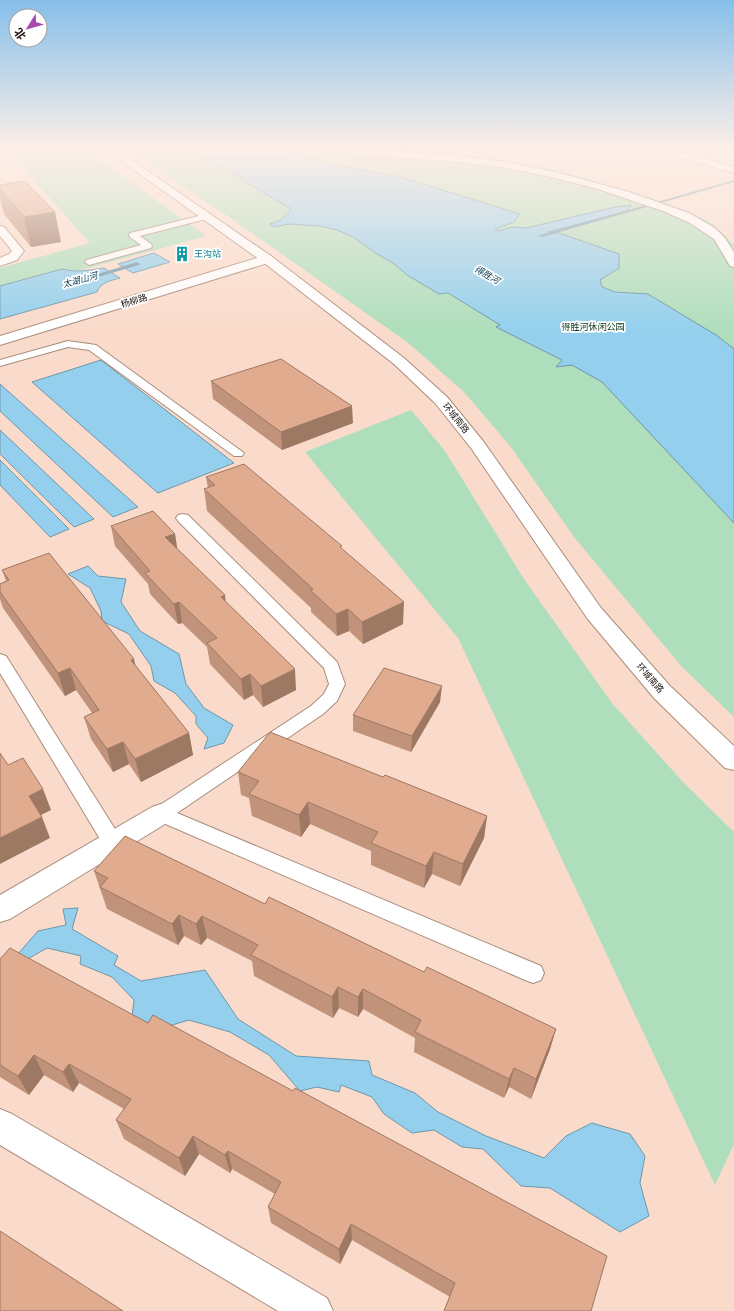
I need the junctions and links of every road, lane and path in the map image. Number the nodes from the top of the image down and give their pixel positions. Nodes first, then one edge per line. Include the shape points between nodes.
1 (196, 208) edge
2 (666, 208) edge
3 (207, 216) junction
4 (0, 229) edge
5 (267, 259) junction
6 (0, 262) edge
7 (89, 262) dead end
8 (734, 263) edge
9 (0, 341) edge
10 (0, 363) edge
11 (238, 453) dead end
12 (183, 518) dead end
13 (0, 660) edge
14 (734, 761) edge
15 (161, 814) junction
16 (113, 843) junction
17 (0, 910) edge
18 (533, 973) dead end
19 (0, 1126) edge
20 (314, 1311) edge

1 - 3 street, 环城南路
2 - 8 street via 707,228 726,247
3 - 5 street, 环城南路
3 - 7 lane via 133,235 148,246
4 - 6 street via 18,251 13,257
5 - 9 street, 杨柳路
5 - 14 street, 环城南路 via 399,361 441,400 478,445 594,613 662,692
10 - 11 lane via 68,344 92,347
12 - 15 lane via 332,666 337,684 331,697 317,710
13 - 16 lane
15 - 16 street
15 - 18 lane
16 - 17 street
19 - 20 street

